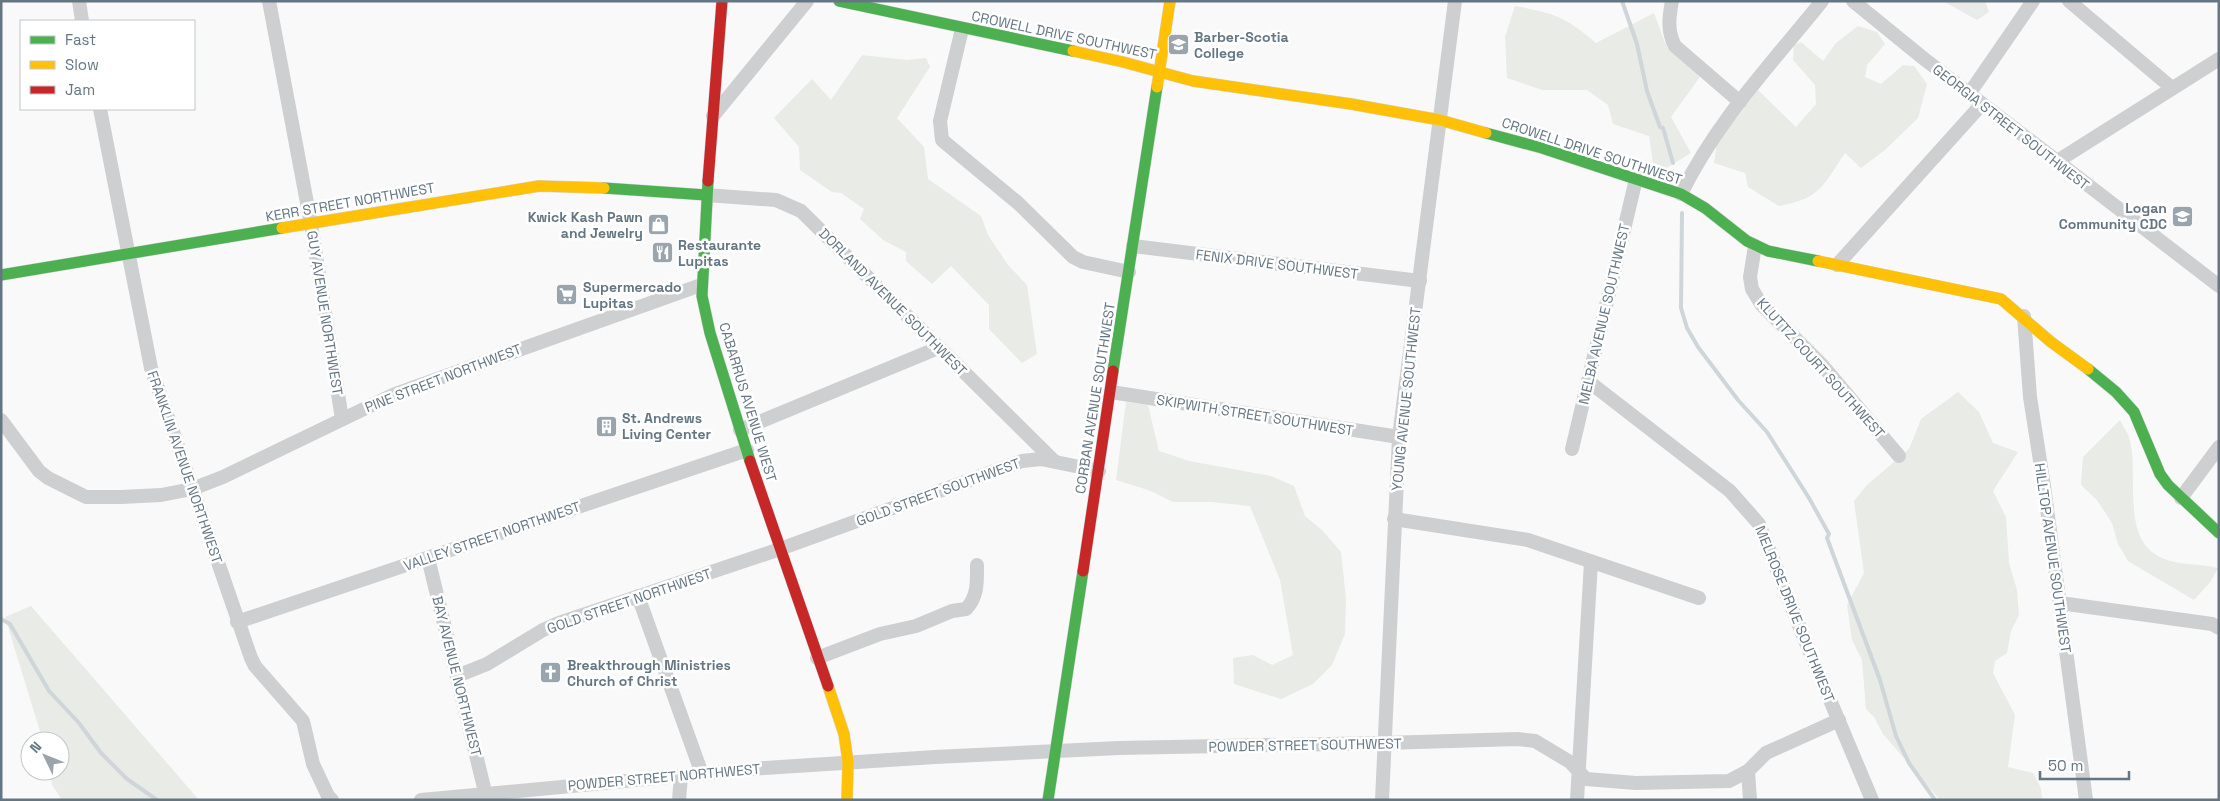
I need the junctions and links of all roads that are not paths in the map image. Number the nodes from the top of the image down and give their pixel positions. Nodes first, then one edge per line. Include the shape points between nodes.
1 (78, 1) edge
2 (269, 1) edge
3 (722, 1) edge
4 (807, 1) edge
5 (839, 1) edge
6 (1170, 1) edge
7 (1455, 1) edge
8 (1672, 1) edge
9 (1822, 1) edge
10 (1853, 1) edge
11 (2033, 1) edge
12 (2069, 1) edge
13 (82, 20) edge
14 (962, 29) junction
15 (2219, 59) edge
16 (1160, 71) junction
17 (2172, 88) junction
18 (1969, 94) junction
19 (1740, 102) junction
20 (1982, 104) junction
21 (100, 110) edge
22 (713, 116) junction
23 (1440, 120) junction
24 (2056, 162) junction
25 (1636, 179) junction
26 (1681, 194) junction
27 (706, 195) junction
28 (311, 224) junction
29 (1133, 246) junction
30 (1755, 246) junction
31 (129, 255) junction
32 (1837, 265) junction
33 (1129, 272) junction
34 (1, 275) edge
35 (1420, 281) junction
36 (701, 285) junction
37 (2219, 286) edge
38 (2024, 316) junction
39 (938, 348) junction
40 (1588, 381) junction
41 (1111, 392) junction
42 (342, 419) junction
43 (2, 423) edge
44 (740, 430) junction
45 (1399, 438) junction
46 (2219, 447) edge
47 (1572, 449) dead end
48 (747, 450) junction
49 (1899, 456) dead end
50 (1054, 461) junction
51 (1099, 471) junction
52 (192, 489) junction
53 (2181, 498) junction
54 (1394, 519) junction
55 (2219, 533) edge
56 (780, 549) junction
57 (428, 558) junction
58 (1591, 562) junction
59 (977, 565) dead end
60 (638, 596) junction
61 (1699, 598) dead end
62 (2060, 603) junction
63 (237, 622) junction
64 (2219, 628) edge
65 (817, 658) junction
66 (457, 676) junction
67 (1839, 720) junction
68 (1384, 744) junction
69 (1056, 750) junction
70 (848, 762) junction
71 (1578, 771) junction
72 (1748, 771) junction
73 (702, 774) junction
74 (681, 776) junction
75 (486, 797) edge
76 (332, 800) edge
77 (421, 800) edge
78 (679, 800) edge
79 (847, 800) edge
80 (1048, 800) edge
81 (1382, 800) edge
82 (1577, 800) edge
83 (1750, 800) edge
84 (1872, 800) edge
85 (2086, 800) edge

1 - 13 street
2 - 28 street, GUY AVENUE NORTHWEST
3 - 22 street, CABARRUS AVENUE WEST
4 - 22 street
5 - 14 street, CROWELL DRIVE SOUTHWEST
6 - 16 street, CORBAN AVENUE SOUTHWEST
7 - 23 street, YOUNG AVENUE SOUTHWEST
8 - 19 street via 1669,24 1675,46
9 - 19 street
10 - 18 street, GEORGIA STREET SOUTHWEST
11 - 18 street
12 - 17 street
14 - 16 street, CROWELL DRIVE SOUTHWEST
14 - 33 street via 941,112 942,140 1018,203 1073,257
15 - 17 street
16 - 23 street, CROWELL DRIVE SOUTHWEST via 1193,81
16 - 29 street, CORBAN AVENUE SOUTHWEST
17 - 24 street
18 - 20 street, GEORGIA STREET SOUTHWEST
19 - 26 street via 1702,154
20 - 24 street, GEORGIA STREET SOUTHWEST
20 - 32 street
21 - 31 street, FRANKLIN AVENUE NORTHWEST
22 - 27 street, CABARRUS AVENUE WEST
23 - 25 street, CROWELL DRIVE SOUTHWEST via 1542,148
23 - 35 street, YOUNG AVENUE SOUTHWEST
24 - 37 street, GEORGIA STREET SOUTHWEST
25 - 26 street, CROWELL DRIVE SOUTHWEST
25 - 40 street, MELBA AVENUE SOUTHWEST
26 - 30 street, CROWELL DRIVE SOUTHWEST
27 - 28 street, KERR STREET NORTHWEST via 539,186
27 - 36 street, CABARRUS AVENUE WEST
27 - 39 street, DORLAND AVENUE SOUTHWEST via 761,198 785,203 807,216
28 - 31 street, KERR STREET NORTHWEST
28 - 42 street, GUY AVENUE NORTHWEST
29 - 33 street, CORBAN AVENUE SOUTHWEST
29 - 35 street, FENIX DRIVE SOUTHWEST
30 - 32 street, CROWELL DRIVE SOUTHWEST
30 - 49 street, KLUTTZ COURT SOUTHWEST via 1750,277 1752,289 1761,304 1823,366
31 - 34 street, KERR STREET NORTHWEST
31 - 52 street, FRANKLIN AVENUE NORTHWEST via 151,368
32 - 38 street, CROWELL DRIVE SOUTHWEST via 2001,299
33 - 41 street, CORBAN AVENUE SOUTHWEST
35 - 45 street, YOUNG AVENUE SOUTHWEST
36 - 42 street, PINE STREET NORTHWEST via 395,394
36 - 44 street, CABARRUS AVENUE WEST via 710,333
38 - 53 street, CROWELL DRIVE SOUTHWEST via 2049,341 2128,403 2160,474
38 - 62 street, HILLTOP AVENUE SOUTHWEST via 2030,396
39 - 44 street
39 - 50 street, DORLAND AVENUE SOUTHWEST
40 - 47 street, MELBA AVENUE SOUTHWEST
40 - 67 street, MELROSE DRIVE SOUTHWEST via 1730,491 1753,516 1765,537
41 - 45 street, SKIPWITH STREET SOUTHWEST
41 - 51 street, CORBAN AVENUE SOUTHWEST
42 - 52 street, PINE STREET NORTHWEST
43 - 52 street, PINE STREET NORTHWEST via 39,471 86,497 122,498
44 - 48 street, CABARRUS AVENUE WEST
45 - 54 street, YOUNG AVENUE SOUTHWEST
46 - 53 street
48 - 56 street, CABARRUS AVENUE WEST
48 - 57 street, VALLEY STREET NORTHWEST
50 - 51 street, GOLD STREET SOUTHWEST
50 - 56 street, GOLD STREET SOUTHWEST via 1022,462
51 - 69 street, CORBAN AVENUE SOUTHWEST
52 - 63 street, FRANKLIN AVENUE NORTHWEST
53 - 55 street, CROWELL DRIVE SOUTHWEST
54 - 58 street via 1506,535
54 - 68 street, YOUNG AVENUE SOUTHWEST
56 - 60 street, GOLD STREET NORTHWEST
56 - 65 street, CABARRUS AVENUE WEST
57 - 63 street, VALLEY STREET NORTHWEST
57 - 66 street, BAY AVENUE NORTHWEST
58 - 61 street
58 - 71 street
59 - 65 street via 973,602 966,609 880,634
60 - 66 street, GOLD STREET NORTHWEST via 551,626 488,664
60 - 73 street
62 - 64 street via 2212,624
62 - 85 street, HILLTOP AVENUE SOUTHWEST
63 - 76 street, FRANKLIN AVENUE NORTHWEST via 255,666 303,721 313,764
65 - 70 street, CABARRUS AVENUE WEST via 844,734
66 - 75 street, BAY AVENUE NORTHWEST
67 - 72 street via 1766,753
67 - 84 street, MELROSE DRIVE SOUTHWEST
68 - 69 street, POWDER STREET SOUTHWEST
68 - 71 street, POWDER STREET SOUTHWEST via 1535,741 1570,762
68 - 81 street, YOUNG AVENUE SOUTHWEST
69 - 70 street, POWDER STREET SOUTHWEST
69 - 80 street, CORBAN AVENUE SOUTHWEST
70 - 73 street, POWDER STREET NORTHWEST
70 - 79 street, CABARRUS AVENUE WEST
71 - 72 street, POWDER STREET SOUTHWEST via 1586,779 1636,783 1729,781
71 - 82 street
72 - 83 street
73 - 74 street, POWDER STREET NORTHWEST
74 - 75 street, POWDER STREET NORTHWEST
74 - 78 street
75 - 77 street, POWDER STREET NORTHWEST

